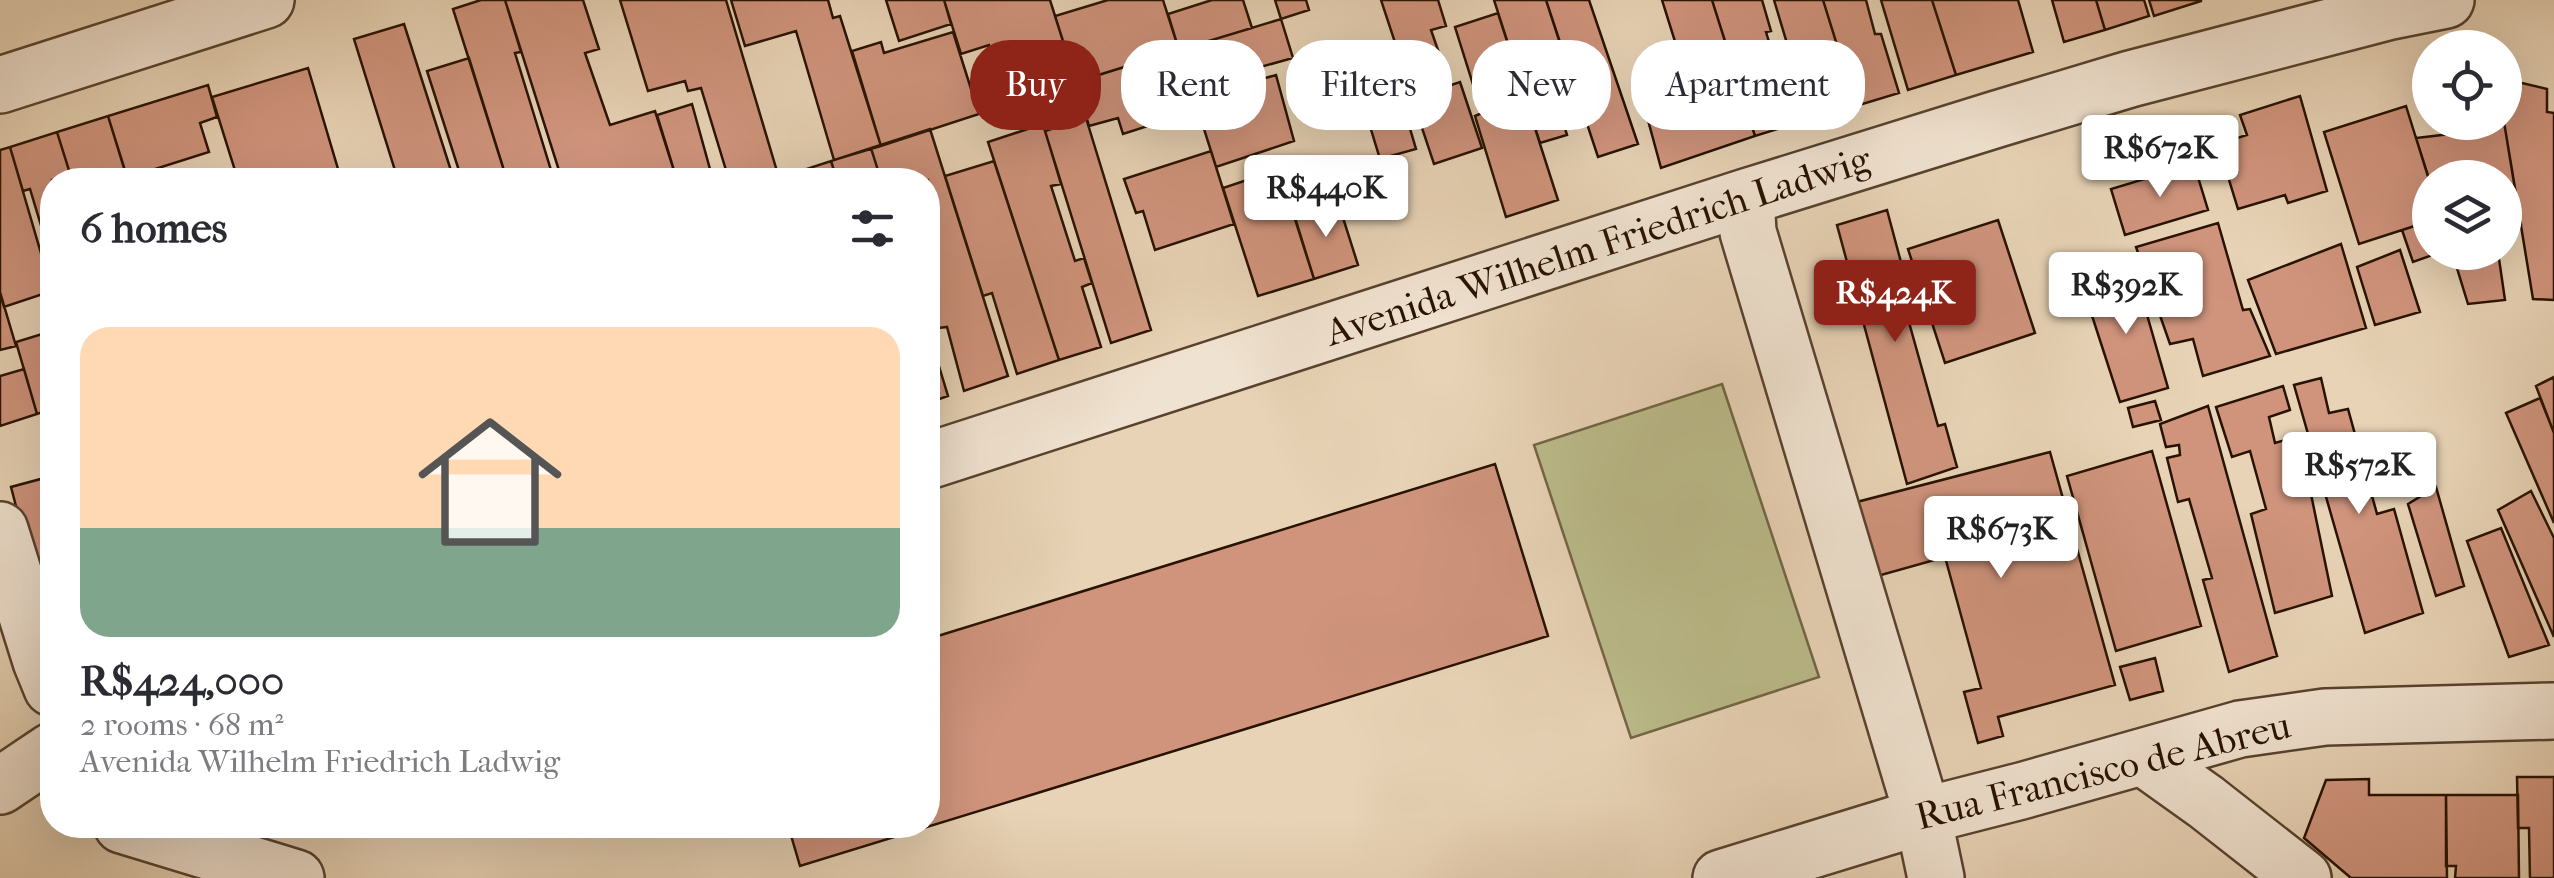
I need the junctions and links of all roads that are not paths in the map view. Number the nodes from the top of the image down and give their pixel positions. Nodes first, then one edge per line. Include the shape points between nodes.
1 (266, 0) edge
2 (2446, 0) edge
3 (2390, 5) edge
4 (0, 85) edge
5 (1746, 197) junction
6 (940, 457) edge
7 (0, 530) edge
8 (40, 657) edge
9 (2554, 710) edge
10 (2143, 757) junction
11 (40, 759) edge
12 (0, 787) edge
13 (40, 800) edge
14 (1923, 816) junction
15 (165, 838) edge
16 (296, 878) edge
17 (1720, 878) edge
18 (1936, 878) edge
19 (2304, 878) edge

1 - 4 street
2 - 3 street, Avenida Wilhelm Friedrich Ladwig
3 - 5 street, Avenida Wilhelm Friedrich Ladwig
5 - 6 street, Avenida Wilhelm Friedrich Ladwig
5 - 14 street via 1748,232
7 - 8 street
9 - 10 street, Rua Francisco de Abreu via 2325,717 2240,729
10 - 14 street, Rua Francisco de Abreu
10 - 19 street
11 - 12 street
12 - 13 street
14 - 17 street, Rua Francisco de Abreu
14 - 18 street
15 - 16 street

